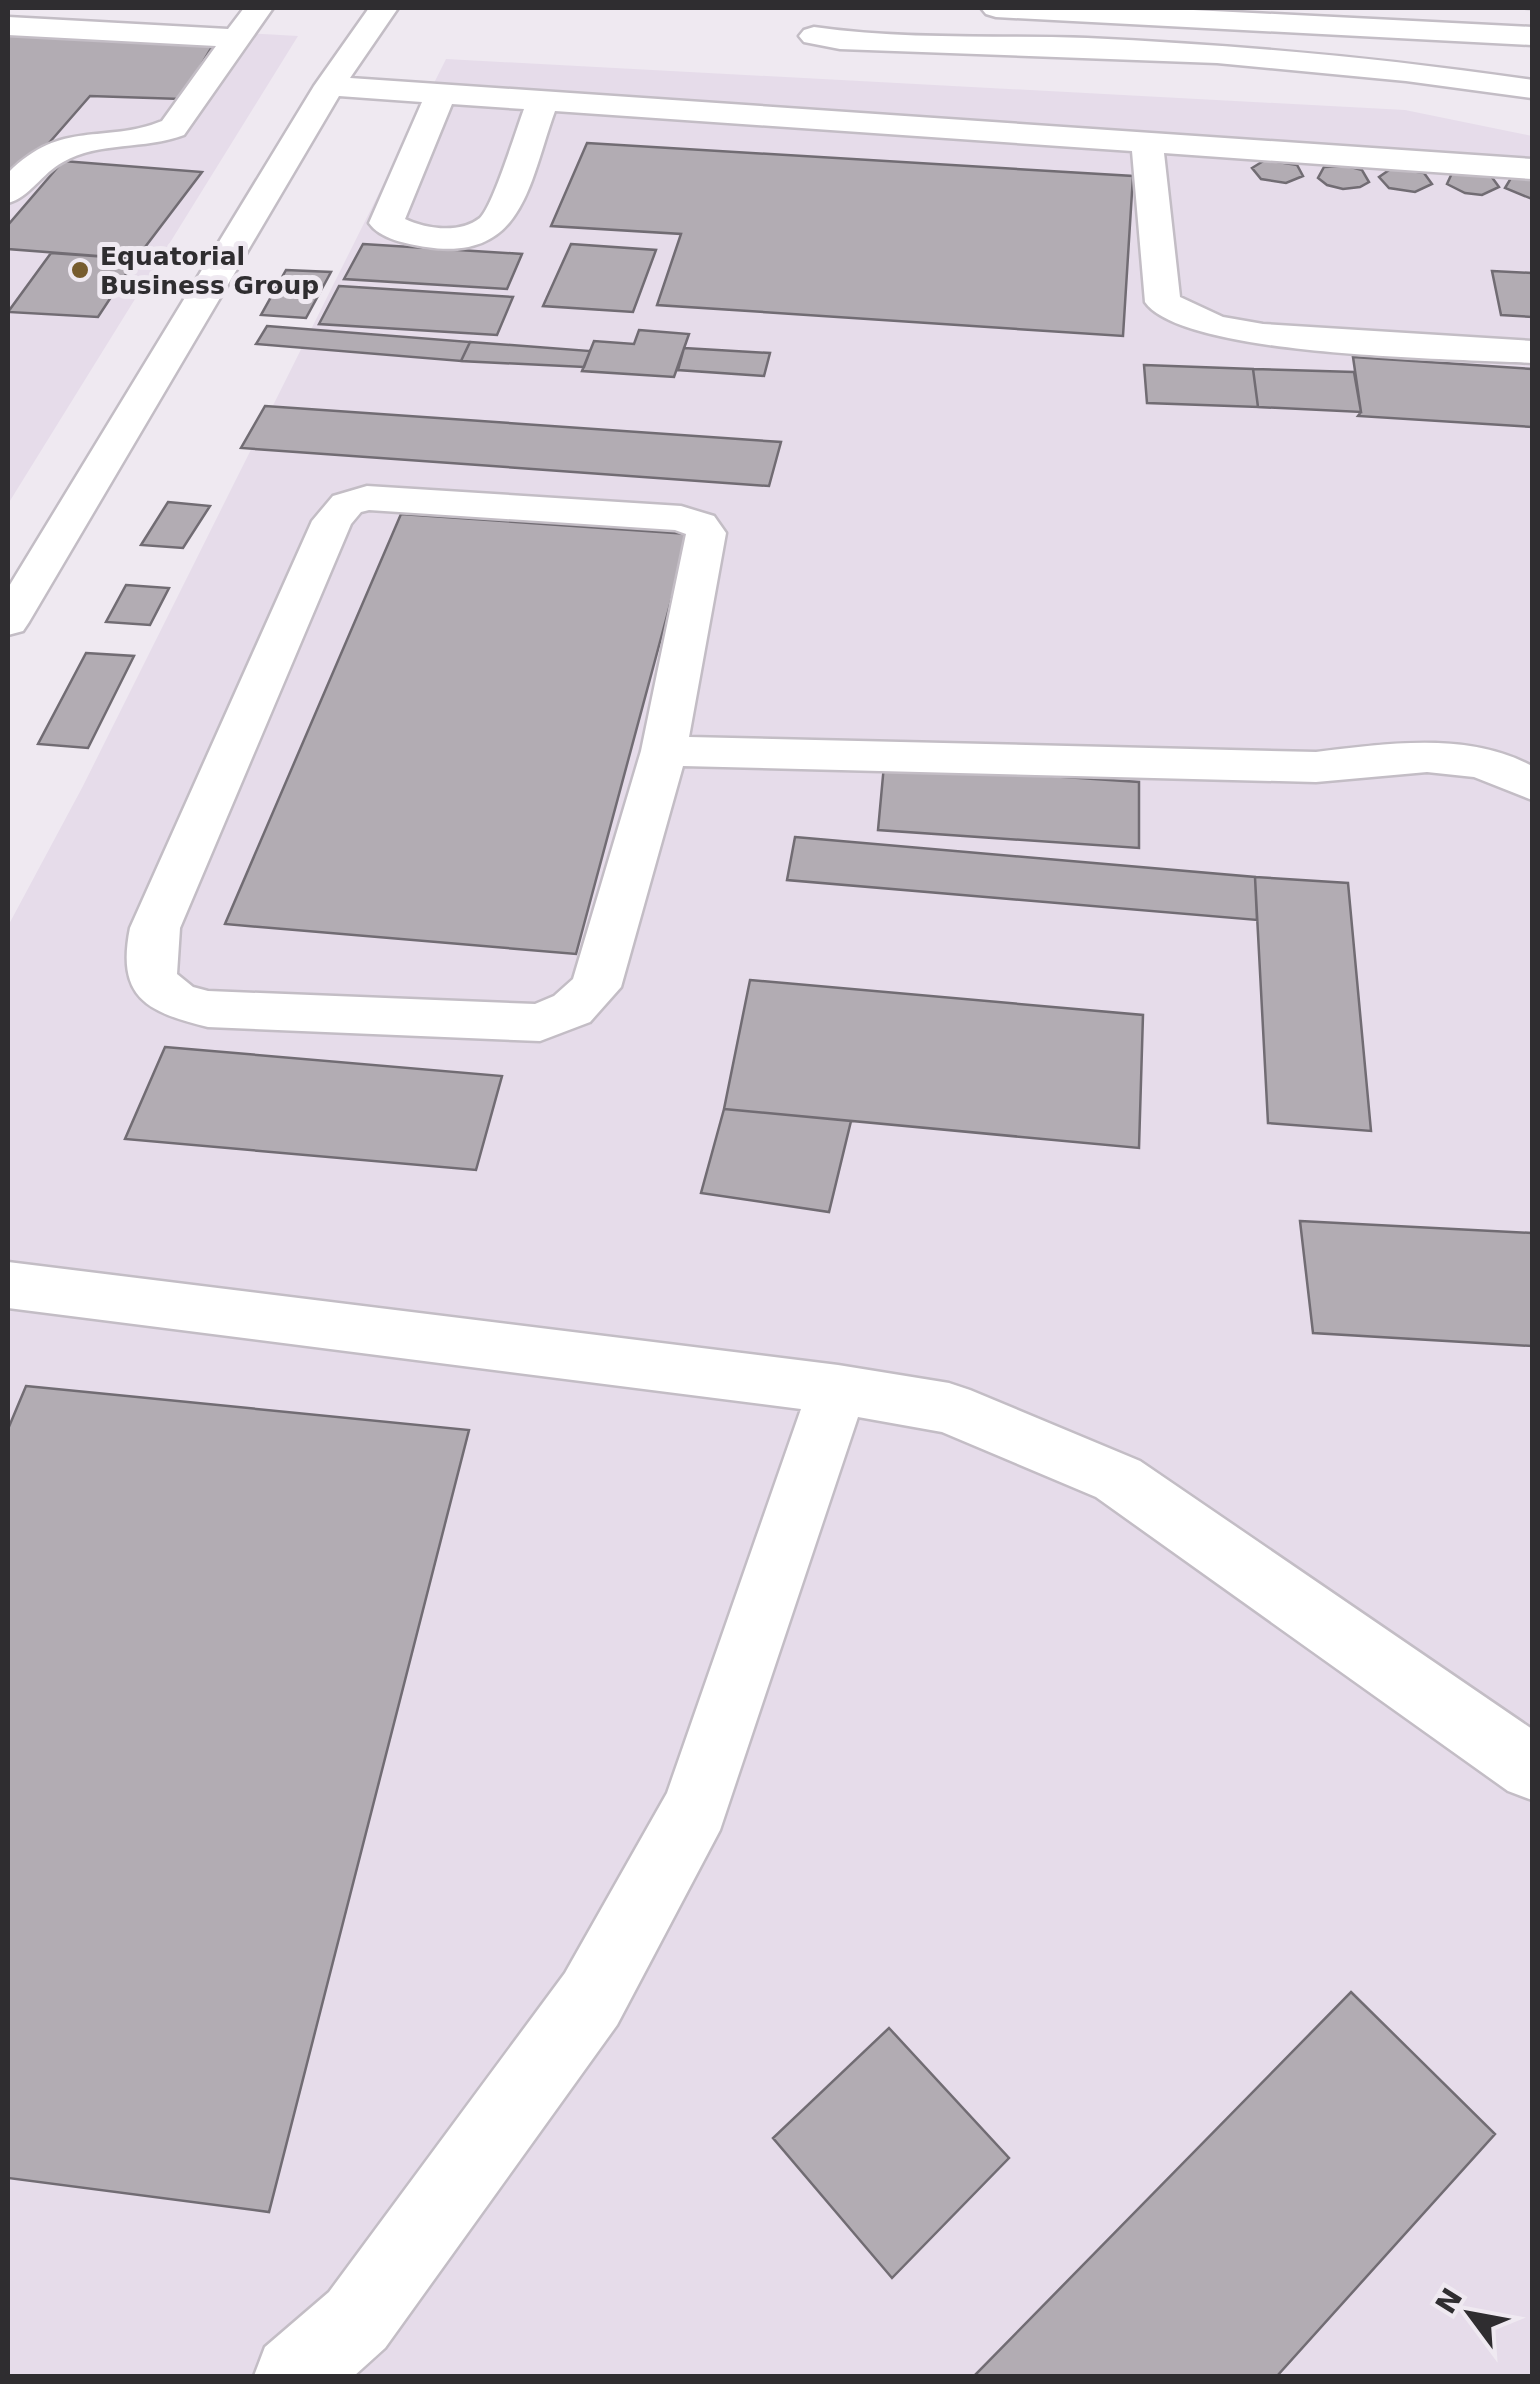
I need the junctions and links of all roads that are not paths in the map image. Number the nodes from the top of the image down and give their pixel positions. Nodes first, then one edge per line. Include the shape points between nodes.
1 (258, 8) edge
2 (382, 8) edge
3 (996, 8) edge
4 (25, 20) edge
5 (815, 22) edge
6 (1532, 36) edge
7 (236, 38) junction
8 (329, 86) junction
9 (1532, 89) edge
10 (441, 94) junction
11 (543, 101) junction
12 (784, 117) junction
13 (1147, 142) junction
14 (1532, 170) edge
15 (8, 194) edge
16 (1532, 352) edge
17 (8, 622) edge
18 (664, 751) junction
19 (1532, 785) edge
20 (8, 1285) edge
21 (838, 1389) junction
22 (1532, 1768) edge
23 (294, 2376) edge

1 - 7 street
2 - 8 street
3 - 6 street
4 - 7 street
5 - 9 street via 868,42 1326,62
5 - 12 street
7 - 15 street via 173,128 62,146
8 - 10 street
8 - 17 street
10 - 11 street
10 - 11 street via 386,222 402,232 476,236 490,229
11 - 12 street
12 - 13 street
13 - 14 street
13 - 16 street via 1163,302 1186,317 1286,337
18 - 18 street via 596,987 572,1009 540,1023 208,1009 174,1002 156,986 147,963 155,928 332,521 348,504 402,498 681,518 700,525 706,533
18 - 19 street via 1316,767 1420,756 1469,760
20 - 21 street
21 - 22 street via 949,1408 1118,1479
21 - 23 street via 696,1807 591,1998 357,2320

